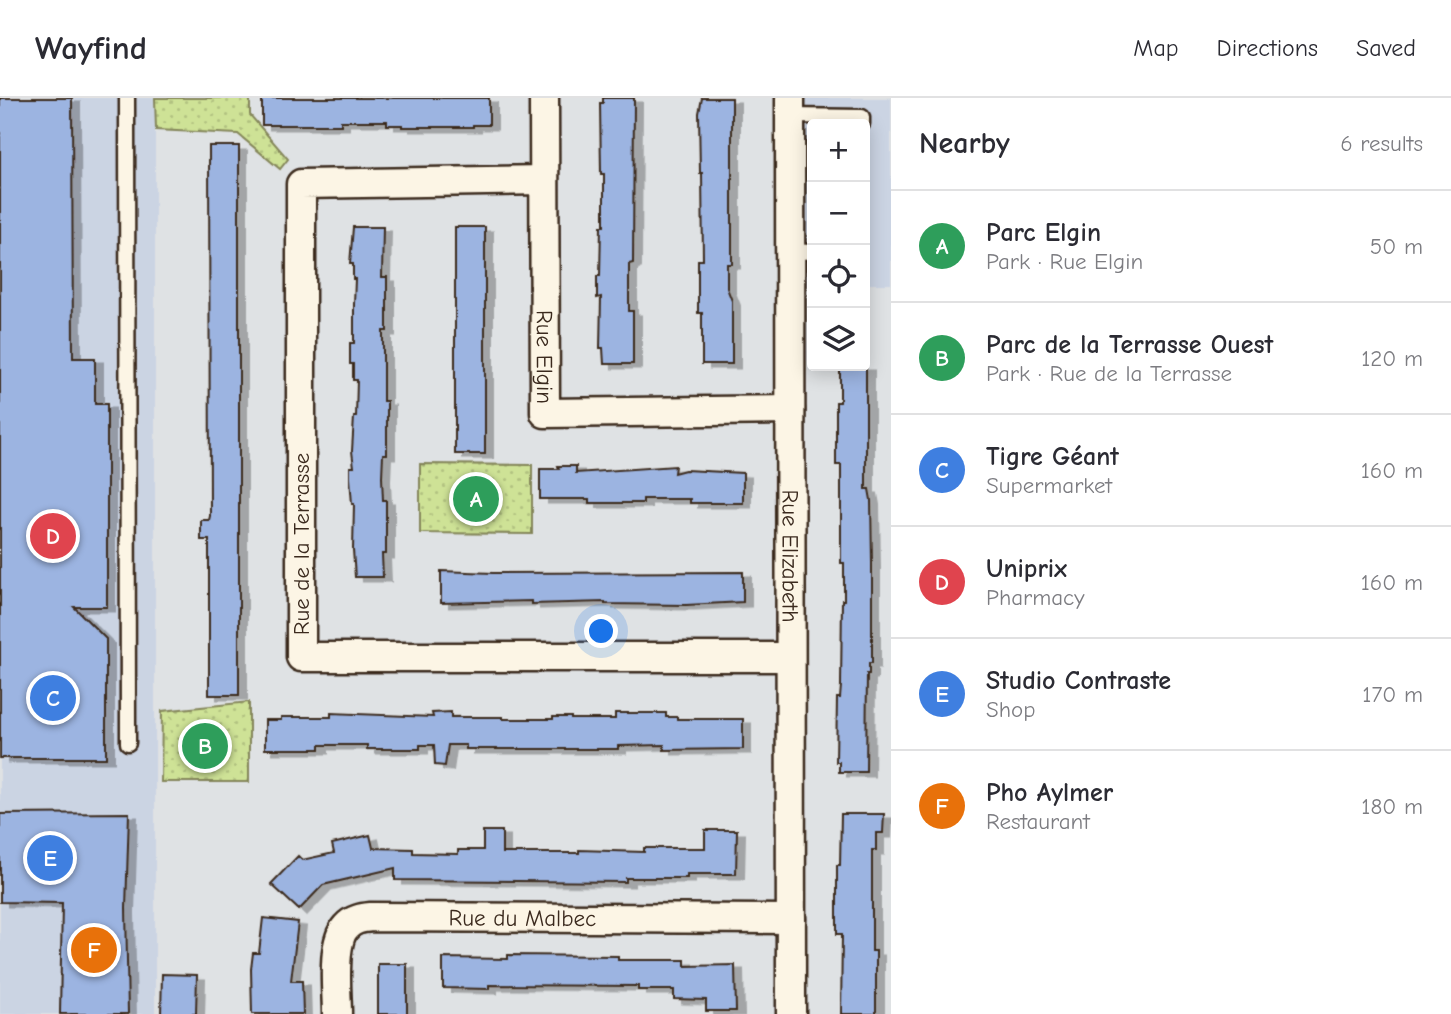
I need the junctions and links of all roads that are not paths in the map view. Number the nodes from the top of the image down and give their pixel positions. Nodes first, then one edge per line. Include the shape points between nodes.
1 (127, 98) edge
2 (544, 98) edge
3 (790, 107) edge
4 (862, 119) edge
5 (543, 180) junction
6 (801, 251) edge
7 (790, 410) junction
8 (790, 657) junction
9 (128, 743) dead end
10 (791, 919) junction
11 (337, 1014) edge
12 (791, 1014) edge

1 - 9 lane
2 - 5 street, Rue Elgin
3 - 4 lane
3 - 6 street, Rue Elizabeth
5 - 7 street, Rue Elgin via 545,413
5 - 8 street, Rue de la Terrasse via 301,184 301,657
6 - 7 street, Rue Elizabeth
7 - 8 street, Rue Elizabeth
8 - 10 street, Rue Elizabeth
10 - 11 street, Rue du Malbec via 357,919 347,925 337,950
10 - 12 street, Rue Elizabeth

